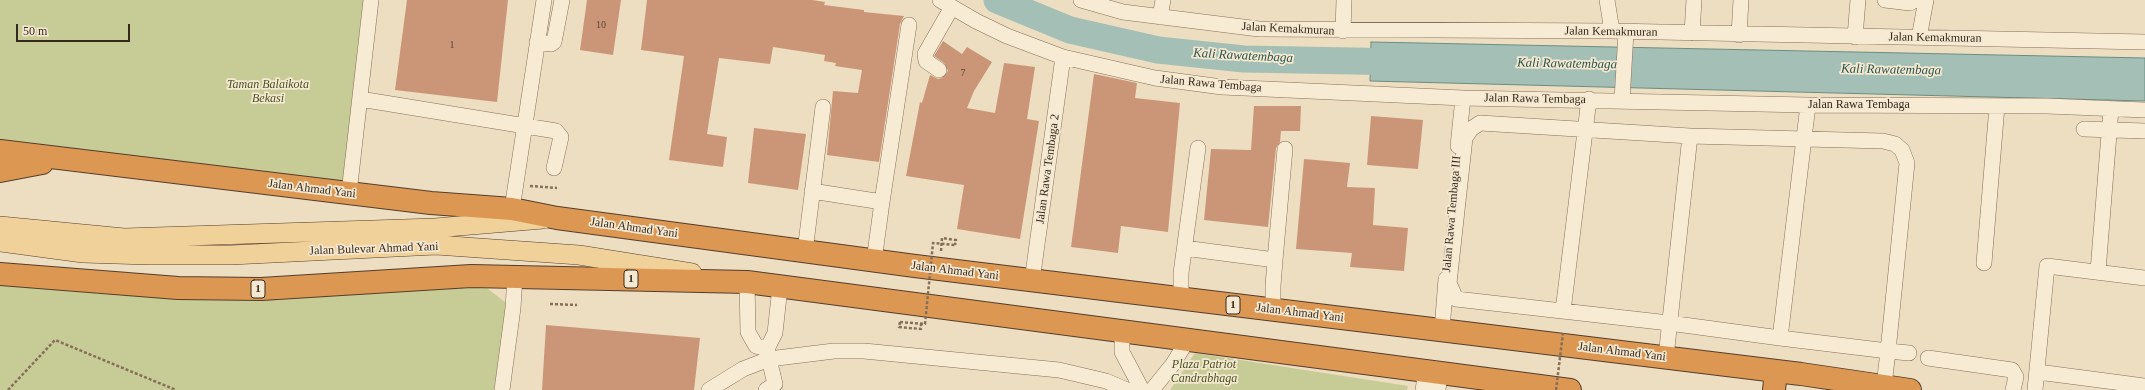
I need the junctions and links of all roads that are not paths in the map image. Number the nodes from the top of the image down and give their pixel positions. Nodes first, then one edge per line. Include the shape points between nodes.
1 (371, 0) edge
2 (544, 0) edge
3 (562, 0) edge
4 (1081, 0) edge
5 (1163, 0) edge
6 (1344, 0) edge
7 (1607, 0) edge
8 (1694, 0) edge
9 (1741, 0) edge
10 (1858, 0) edge
11 (1885, 0) edge
12 (1915, 0) edge
13 (1926, 0) edge
14 (946, 4) edge
15 (1124, 6) edge
16 (1160, 17) junction
17 (908, 25) dead end
18 (1343, 31) junction
19 (1692, 33) junction
20 (1621, 34) junction
21 (1739, 35) junction
22 (1855, 37) junction
23 (1919, 38) junction
24 (537, 42) junction
25 (2145, 42) edge
26 (1063, 58) junction
27 (939, 70) dead end
28 (1623, 95) junction
29 (1463, 98) junction
30 (360, 99) junction
31 (1589, 99) junction
32 (1808, 105) junction
33 (824, 106) dead end
34 (1997, 106) junction
35 (2111, 109) junction
36 (2145, 110) edge
37 (525, 126) junction
38 (1585, 129) junction
39 (2084, 129) dead end
40 (2109, 129) junction
41 (2145, 131) edge
42 (1690, 136) junction
43 (1804, 140) junction
44 (1198, 148) dead end
45 (1285, 149) dead end
46 (6, 154) edge
47 (65, 159) junction
48 (554, 168) dead end
49 (0, 171) edge
50 (812, 190) junction
51 (349, 193) junction
52 (882, 202) junction
53 (512, 209) junction
54 (557, 218) junction
55 (0, 226) edge
56 (436, 237) junction
57 (0, 242) edge
58 (1184, 248) junction
59 (805, 251) junction
60 (1275, 260) junction
61 (874, 261) junction
62 (1984, 263) dead end
63 (2098, 271) junction
64 (0, 274) edge
65 (515, 276) junction
66 (2145, 278) edge
67 (1032, 281) junction
68 (747, 282) junction
69 (780, 287) junction
70 (1181, 298) junction
71 (1273, 310) junction
72 (1563, 311) junction
73 (1669, 323) junction
74 (1122, 330) junction
75 (1442, 330) junction
76 (1780, 338) junction
77 (1188, 339) junction
78 (1888, 351) junction
79 (1909, 352) dead end
80 (768, 354) junction
81 (1666, 357) junction
82 (1928, 358) dead end
83 (2038, 372) junction
84 (1775, 380) edge
85 (1432, 381) edge
86 (1801, 382) edge
87 (2144, 385) edge
88 (1884, 386) junction
89 (1535, 388) edge
90 (502, 390) edge
91 (709, 390) edge
92 (766, 390) edge
93 (1127, 390) edge
94 (1142, 390) edge
95 (1152, 390) edge
96 (1570, 390) edge
97 (1910, 390) edge
98 (2013, 390) edge
99 (2035, 390) edge

1 - 30 street
2 - 24 street
3 - 24 street via 554,42
4 - 15 street, Jalan Kemakmuran
5 - 16 street
6 - 18 street
7 - 20 street
8 - 19 street
9 - 21 street
10 - 22 street
11 - 12 street via 1910,3
13 - 23 street
14 - 26 street, Jalan Rawa Tembaga via 1007,36
14 - 27 street via 925,54 926,61
15 - 16 street, Jalan Kemakmuran
16 - 18 street, Jalan Kemakmuran via 1259,29
17 - 52 street
18 - 20 street, Jalan Kemakmuran
19 - 20 street, Jalan Kemakmuran
19 - 21 street, Jalan Kemakmuran
20 - 28 street
21 - 22 street, Jalan Kemakmuran
22 - 23 street, Jalan Kemakmuran
23 - 25 street, Jalan Kemakmuran
24 - 37 street
26 - 29 street, Jalan Rawa Tembaga via 1155,78 1222,87
26 - 67 street, Jalan Rawa Tembaga 2
28 - 31 street, Jalan Rawa Tembaga
28 - 32 street, Jalan Rawa Tembaga
29 - 31 street, Jalan Rawa Tembaga
29 - 75 street, Jalan Rawa Tembaga III
30 - 37 street
30 - 51 street
31 - 38 street
32 - 34 street, Jalan Rawa Tembaga
32 - 43 street
33 - 50 street
34 - 35 street, Jalan Rawa Tembaga
34 - 62 street
35 - 36 street, Jalan Rawa Tembaga
35 - 40 street
37 - 48 street via 556,131 559,134 561,137
37 - 53 street
38 - 42 street
38 - 72 street
38 - 72 street via 1480,123 1471,129 1465,138 1449,283 1452,292 1456,299
39 - 40 street
40 - 41 street
40 - 63 street
42 - 43 street
42 - 73 street
43 - 76 street
43 - 78 street via 1884,141 1895,144 1902,150 1907,163
44 - 58 street
45 - 60 street
46 - 47 highway, Jalan Ahmad Yani / 1
47 - 49 highway
47 - 51 highway, Jalan Ahmad Yani / 1
50 - 52 street
50 - 59 street
51 - 53 highway, Jalan Ahmad Yani / 1
52 - 61 street
53 - 54 highway, Jalan Ahmad Yani / 1
54 - 56 main road, Jalan Bulevar Ahmad Yani
54 - 59 highway, Jalan Ahmad Yani / 1
55 - 56 main road, Jalan Bulevar Ahmad Yani via 124,238
56 - 57 main road, Jalan Bulevar Ahmad Yani via 355,248 231,255 148,256 82,253
56 - 68 main road, Jalan Bulevar Ahmad Yani via 579,255
58 - 60 street
58 - 70 street
59 - 61 highway, Jalan Ahmad Yani / 1
60 - 71 street
61 - 67 highway, Jalan Ahmad Yani / 1
63 - 66 street
63 - 83 street via 2047,266
64 - 65 highway, 1 via 178,288 261,289 471,276
65 - 68 highway, 1
65 - 90 street
67 - 70 highway, Jalan Ahmad Yani / 1
68 - 69 highway, 1
68 - 80 street via 748,332 756,346
69 - 74 highway, 1
69 - 80 street via 775,332
70 - 71 highway, Jalan Ahmad Yani / 1
71 - 75 highway, Jalan Ahmad Yani / 1
72 - 73 street
73 - 76 street
73 - 81 street
74 - 77 highway, 1
74 - 94 street via 1122,352
75 - 81 highway, Jalan Ahmad Yani / 1
76 - 78 street
77 - 85 highway, 1
77 - 95 street via 1173,364
78 - 79 street
78 - 88 street
80 - 91 street
80 - 92 street via 775,384
80 - 93 street via 864,351 1059,370 1100,379
81 - 84 highway, Jalan Ahmad Yani / 1
82 - 98 street via 2012,370 2016,377
83 - 87 street
83 - 99 street
84 - 86 highway, Jalan Ahmad Yani / 1
85 - 89 highway, 1
86 - 88 highway, Jalan Ahmad Yani / 1
88 - 97 highway, Jalan Ahmad Yani / 1
89 - 96 highway, 1

